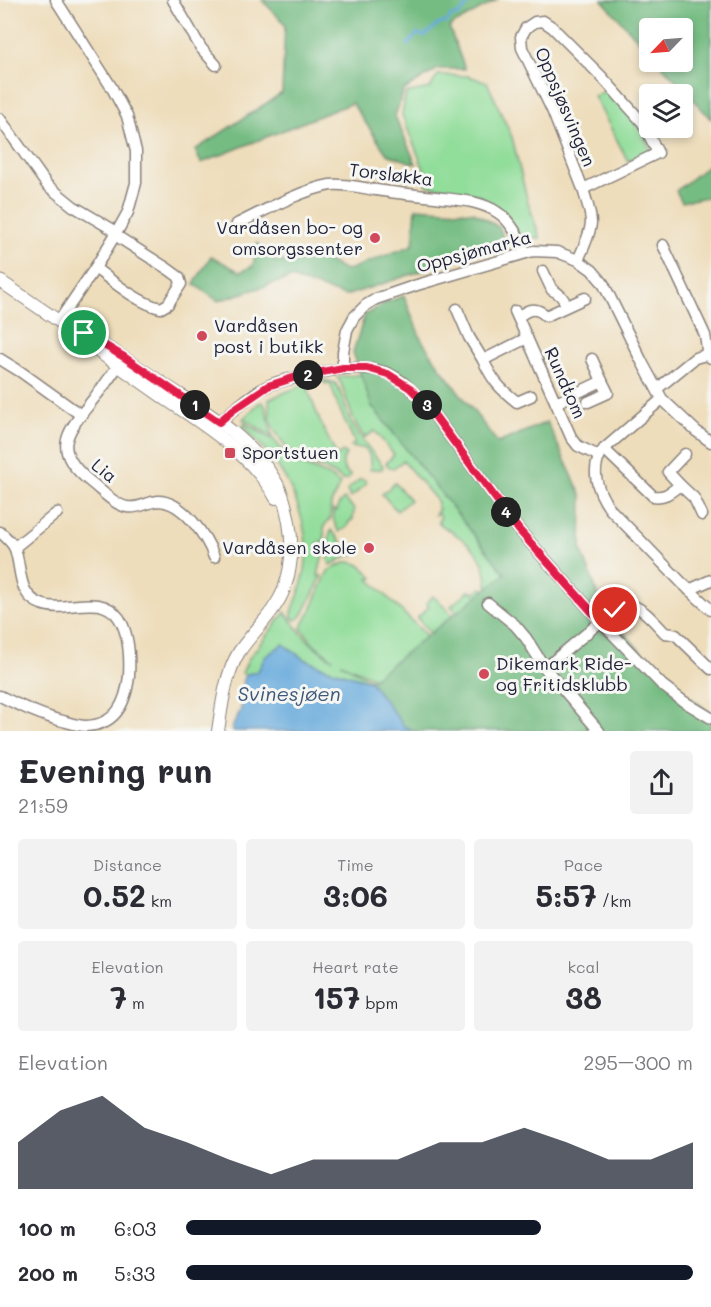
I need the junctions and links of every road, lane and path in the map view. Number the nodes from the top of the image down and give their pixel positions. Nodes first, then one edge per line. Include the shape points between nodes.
1 (56, 0) edge
2 (173, 0) edge
3 (216, 65) dead end
4 (0, 119) edge
5 (583, 189) junction
6 (237, 224) dead end
7 (116, 233) junction
8 (663, 245) dead end
9 (525, 253) junction
10 (578, 260) junction
11 (95, 268) junction
12 (543, 271) dead end
13 (0, 281) edge
14 (585, 298) dead end
15 (567, 306) junction
16 (458, 309) dead end
17 (59, 321) junction
18 (527, 338) junction
19 (709, 356) edge
20 (0, 359) edge
21 (592, 359) dead end
22 (483, 360) junction
23 (121, 362) junction
24 (343, 368) junction
25 (602, 381) junction
26 (582, 390) junction
27 (540, 391) junction
28 (660, 394) junction
29 (556, 403) junction
30 (81, 415) junction
31 (216, 427) junction
32 (711, 442) edge
33 (602, 452) junction
34 (685, 454) dead end
35 (680, 485) junction
36 (57, 513) dead end
37 (702, 514) dead end
38 (0, 532) edge
39 (15, 547) junction
40 (214, 557) dead end
41 (711, 580) edge
42 (689, 590) junction
43 (488, 603) dead end
44 (711, 610) edge
45 (601, 622) junction
46 (545, 668) junction
47 (711, 669) edge
48 (0, 696) edge
49 (711, 718) edge
50 (218, 731) edge
51 (599, 731) edge

1 - 7 street via 127,116 136,151 136,183 128,212
2 - 3 street via 201,48
4 - 7 street via 47,185
5 - 5 street, Oppsjøsvingen via 522,48 521,37 535,22 543,21 552,27 603,77 643,123 658,153
5 - 10 street, Oppsjøsvingen via 591,221
6 - 9 street, Torsløkka via 314,189 346,185 487,206 510,224
7 - 11 street
7 - 11 street via 168,268 181,284 168,304 160,308
8 - 19 street via 705,335
9 - 10 street, Oppsjømarka via 557,252
9 - 24 street, Oppsjømarka via 417,285 366,305 347,330
10 - 28 street, Oppsjømarka via 603,283
11 - 17 street
12 - 15 street via 552,290
13 - 17 main road
14 - 15 street
15 - 18 street, Rundtom via 546,316 533,309 516,314
16 - 22 street
17 - 23 main road
18 - 22 street
18 - 27 street, Rundtom
19 - 28 street via 695,358
20 - 30 street
21 - 25 street
22 - 27 street via 492,378 517,402
23 - 30 street, Lia
23 - 31 main road
24 - 31 street via 268,386
24 - 45 street via 367,368 388,374 410,388 519,530
25 - 26 street
25 - 26 street via 608,393 590,407
26 - 29 street
27 - 29 street, Rundtom
28 - 32 street, Oppsjømarka
28 - 33 street
29 - 33 street, Rundtom via 578,446
30 - 40 street, Lia via 67,436 69,460 80,474 125,507 155,501 175,506 197,526
31 - 50 main road via 271,489 288,517 292,542 284,590 234,662
33 - 35 street, Rundtom via 653,496 669,494
33 - 42 street via 596,480 601,495
34 - 35 street via 665,475
35 - 37 street via 694,498
36 - 39 street
38 - 39 street
39 - 48 street via 26,593 39,604 93,604 111,610 123,628 129,674 120,709 97,724 84,726 53,718
41 - 42 street
42 - 44 street
43 - 46 street via 526,638
45 - 46 street
45 - 47 street via 617,608 638,608 665,633 676,635
45 - 49 street via 662,685
46 - 51 street

